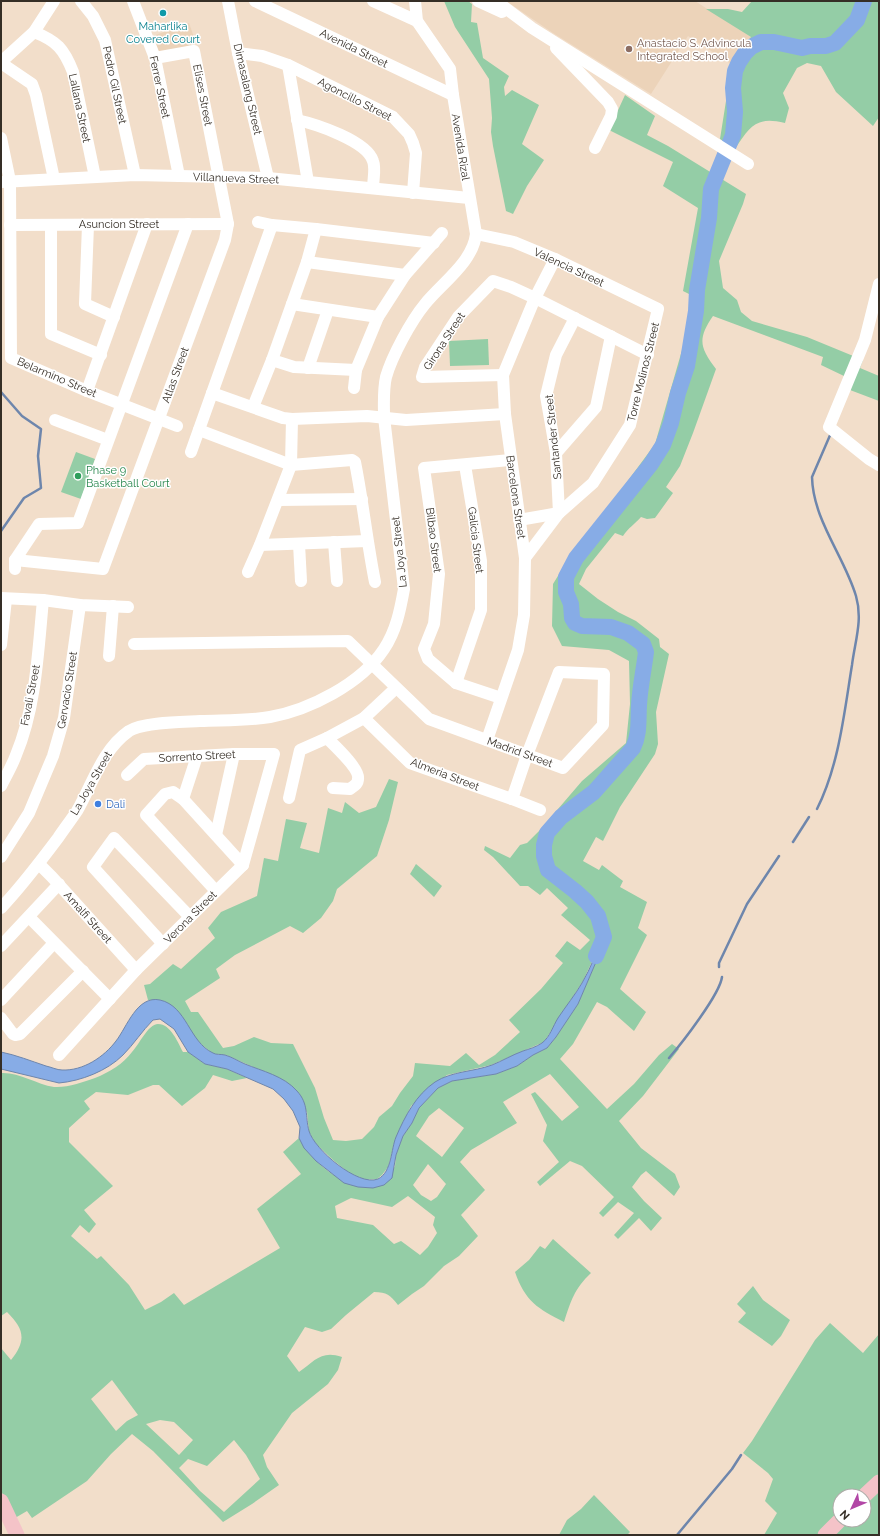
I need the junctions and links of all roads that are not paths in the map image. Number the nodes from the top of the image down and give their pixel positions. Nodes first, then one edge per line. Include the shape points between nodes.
1 (54, 1) edge
2 (81, 1) edge
3 (133, 1) edge
4 (228, 1) edge
5 (255, 1) edge
6 (373, 1) edge
7 (415, 1) edge
8 (478, 1) edge
9 (496, 1) edge
10 (417, 21) junction
11 (34, 32) junction
12 (238, 53) junction
13 (155, 58) junction
14 (1, 62) edge
15 (288, 66) junction
16 (453, 95) junction
17 (297, 120) junction
18 (1, 138) edge
19 (595, 148) dead end
20 (748, 164) dead end
21 (135, 175) junction
22 (179, 176) junction
23 (95, 177) junction
24 (220, 177) junction
25 (268, 178) junction
26 (54, 179) junction
27 (6, 181) edge
28 (308, 182) junction
29 (372, 188) junction
30 (413, 193) junction
31 (470, 198) junction
32 (258, 222) dead end
33 (147, 224) junction
34 (188, 224) junction
35 (228, 224) junction
36 (10, 225) junction
37 (51, 225) junction
38 (88, 225) junction
39 (272, 225) junction
40 (316, 229) junction
41 (442, 233) dead end
42 (476, 234) junction
43 (434, 243) junction
44 (555, 259) junction
45 (307, 262) junction
46 (405, 275) junction
47 (879, 284) edge
48 (535, 298) junction
49 (292, 304) junction
50 (658, 309) joint
51 (328, 310) junction
52 (114, 317) junction
53 (378, 317) junction
54 (575, 318) junction
55 (6, 333) edge
56 (611, 336) junction
57 (101, 354) junction
58 (648, 355) junction
59 (272, 360) junction
60 (308, 368) junction
61 (356, 370) junction
62 (504, 374) junction
63 (354, 388) dead end
64 (87, 391) junction
65 (212, 393) junction
66 (121, 404) junction
67 (253, 407) junction
68 (505, 414) junction
69 (384, 417) junction
70 (158, 419) junction
71 (292, 419) junction
72 (55, 420) dead end
73 (177, 426) dead end
74 (199, 430) junction
75 (108, 440) junction
76 (191, 452) dead end
77 (556, 453) junction
78 (511, 460) junction
79 (465, 464) junction
80 (291, 465) junction
81 (879, 465) edge
82 (362, 499) junction
83 (278, 500) junction
84 (559, 513) junction
85 (520, 520) junction
86 (367, 541) junction
87 (334, 542) junction
88 (299, 544) junction
89 (260, 545) junction
90 (525, 558) junction
91 (248, 572) dead end
92 (301, 581) dead end
93 (337, 581) dead end
94 (375, 582) dead end
95 (4, 599) edge
96 (43, 600) junction
97 (80, 605) junction
98 (113, 606) junction
99 (128, 607) dead end
100 (134, 644) dead end
101 (1, 645) edge
102 (109, 656) dead end
103 (372, 664) junction
104 (456, 684) junction
105 (396, 688) junction
106 (501, 698) junction
107 (364, 718) junction
108 (327, 738) junction
109 (487, 740) junction
110 (234, 754) junction
111 (527, 755) junction
112 (196, 756) junction
113 (127, 775) dead end
114 (1, 786) edge
115 (333, 788) dead end
116 (178, 795) junction
117 (289, 798) dead end
118 (512, 799) junction
119 (540, 810) dead end
120 (216, 835) junction
121 (1, 857) edge
122 (39, 864) junction
123 (243, 865) junction
124 (59, 884) junction
125 (216, 891) junction
126 (1, 908) edge
127 (29, 916) junction
128 (190, 917) junction
129 (54, 942) junction
130 (163, 944) junction
131 (1, 946) edge
132 (136, 970) junction
133 (83, 971) junction
134 (110, 999) junction
135 (1, 1000) edge
136 (1, 1018) edge
137 (59, 1055) dead end
138 (1, 1501) edge
139 (832, 1528) edge
140 (17, 1535) edge
141 (824, 1535) edge

1 - 11 street
2 - 21 street, Pedro Gil Street via 93,16 105,40
3 - 13 street, Ferrer Street
4 - 12 street, Dimasalang Street
5 - 16 street, Avenida Street
6 - 10 street
7 - 10 street
8 - 19 street via 506,13 555,47 608,102 612,109 611,116
9 - 20 street via 532,28
10 - 16 street, Avenida Rizal via 450,69
11 - 14 street
11 - 23 street, Lallana Street via 56,43 69,62
12 - 15 street, Agoncillo Street via 262,56
12 - 25 street, Dimasalang Street
13 - 22 street, Ferrer Street
13 - 24 street, Elises Street via 194,51
14 - 26 street via 32,84
15 - 17 street
15 - 30 street, Agoncillo Street via 393,117 402,125 409,134 416,153
16 - 31 street, Avenida Rizal
17 - 28 street
17 - 29 street via 314,124 363,147 373,159 375,167
18 - 27 street, Belarmino Street
21 - 22 street, Villanueva Street
21 - 23 street, Villanueva Street
22 - 24 street, Villanueva Street
23 - 26 street, Villanueva Street
24 - 25 street, Villanueva Street
24 - 35 street, Atlas Street
25 - 28 street, Villanueva Street
26 - 27 street, Villanueva Street
27 - 36 street, Belarmino Street
28 - 29 street, Villanueva Street
29 - 30 street, Villanueva Street
30 - 31 street, Villanueva Street
31 - 42 street, La Joya Street
32 - 39 street
33 - 34 street, Asuncion Street
33 - 38 street, Asuncion Street
33 - 52 street
34 - 35 street, Asuncion Street
34 - 66 street
35 - 70 street, Atlas Street via 225,240
36 - 37 street, Asuncion Street
36 - 55 street, Belarmino Street
37 - 38 street, Asuncion Street
37 - 57 street via 51,334
38 - 52 street via 85,304
39 - 40 street
39 - 65 street
40 - 43 street
40 - 45 street
41 - 43 street
42 - 44 street, Valencia Street via 514,242
42 - 69 street, La Joya Street via 475,243 469,253 425,304 402,341 386,377
43 - 46 street
44 - 48 street, Barcelona Street
44 - 50 street, Valencia Street
45 - 46 street
45 - 49 street
46 - 53 street
47 - 81 street via 865,340 829,427
48 - 54 street
48 - 62 street, Barcelona Street
48 - 62 street, Girona Street via 493,281 458,317 425,368 422,377
49 - 51 street
49 - 59 street
50 - 58 street, Torre Molinos Street
51 - 53 street
51 - 60 street
52 - 57 street
53 - 61 street
54 - 56 street
54 - 77 street, Santander Street via 556,356 546,396
55 - 64 street, Belarmino Street via 11,358
56 - 58 street
56 - 77 street via 596,407
57 - 64 street
58 - 84 street, Torre Molinos Street via 630,425 593,482
59 - 60 street via 294,367
59 - 67 street
60 - 61 street
61 - 63 street
62 - 68 street, Barcelona Street
64 - 66 street, Belarmino Street
65 - 67 street
65 - 74 street
66 - 70 street, Belarmino Street
66 - 75 street
67 - 71 street
68 - 69 street via 406,420
68 - 78 street, Barcelona Street
69 - 71 street
69 - 103 street, La Joya Street via 404,590 393,632
70 - 73 street, Belarmino Street
70 - 75 street, Atlas Street via 103,569 15,565 39,524 78,523
71 - 80 street
72 - 75 street
74 - 76 street
74 - 80 street
77 - 84 street, Santander Street
78 - 79 street, Bilbao Street
78 - 85 street, Barcelona Street
79 - 104 street, Galicia Street via 481,561 480,610
79 - 104 street, Bilbao Street via 424,468 439,574 434,624 424,649 428,659
80 - 82 street via 352,460 355,462
80 - 83 street
82 - 83 street
82 - 86 street
83 - 89 street
84 - 85 street
84 - 90 street, Torre Molinos Street
85 - 90 street, Barcelona Street
86 - 87 street
86 - 94 street
87 - 88 street
87 - 93 street
88 - 89 street
88 - 92 street
89 - 91 street
90 - 106 street, Barcelona Street via 524,615 518,650
95 - 96 street
95 - 101 street
96 - 97 street
96 - 114 street, Favali Street via 35,682 27,720 16,755
97 - 98 street
97 - 121 street, Gervacio Street via 64,718 54,756 29,813
98 - 99 street
98 - 102 street
100 - 103 street, Madrid Street via 348,641
103 - 105 street, Madrid Street
103 - 122 street, La Joya Street via 338,691 317,702 282,714 252,719 159,723 131,730 116,741 76,811
104 - 106 street, Bilbao Street
105 - 107 street
105 - 109 street, Madrid Street via 428,719
106 - 109 street, Barcelona Street
107 - 108 street
107 - 118 street, Almeria Street via 410,763
108 - 115 street via 357,771 359,779 350,789
108 - 117 street via 300,750
109 - 111 street, Madrid Street
110 - 112 street, Sorrento Street
110 - 120 street
110 - 123 street, Sorrento Street via 274,754
111 - 111 street, Madrid Street via 563,768 603,725 604,674 559,672
111 - 118 street
112 - 113 street, Sorrento Street via 144,759
112 - 116 street
116 - 120 street
116 - 125 street via 165,794 146,815
118 - 119 street, Almeria Street
120 - 123 street
122 - 124 street, Amalfi Street
122 - 126 street, La Joya Street
123 - 125 street, Verona Street
124 - 127 street
124 - 132 street, Amalfi Street
125 - 128 street, Verona Street
127 - 129 street
127 - 131 street
128 - 130 street, Verona Street
128 - 130 street via 114,838 93,867
129 - 133 street
129 - 135 street
130 - 132 street, Verona Street
132 - 134 street, Verona Street
133 - 134 street
133 - 136 street via 20,1034 13,1034
134 - 137 street, Verona Street
138 - 140 main road
139 - 141 main road

